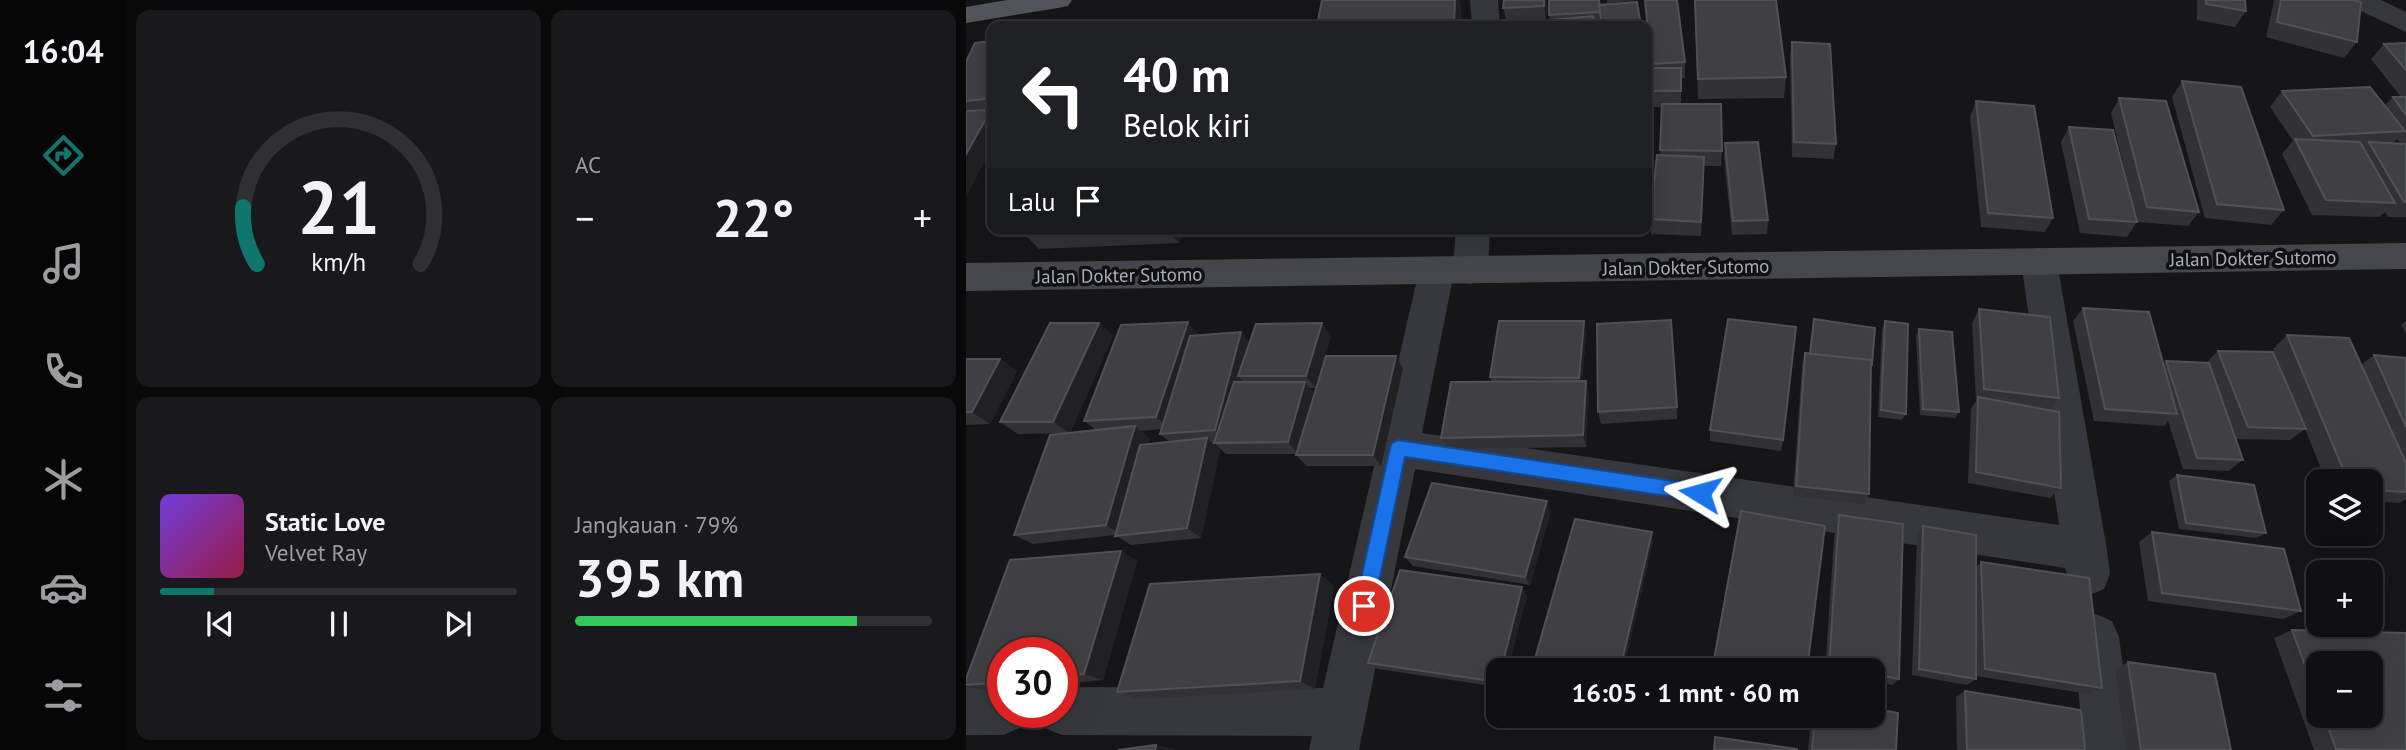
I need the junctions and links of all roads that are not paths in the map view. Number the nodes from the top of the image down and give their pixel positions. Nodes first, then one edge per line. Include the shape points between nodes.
1 (1058, 0) edge
2 (1484, 0) edge
3 (2360, 0) edge
4 (966, 15) edge
5 (1486, 21) edge
6 (2406, 23) edge
7 (1470, 235) edge
8 (2406, 256) edge
9 (2039, 262) junction
10 (1453, 270) junction
11 (966, 277) edge
12 (1398, 448) junction
13 (2085, 550) junction
14 (966, 711) edge
15 (987, 711) edge
16 (1078, 712) edge
17 (1338, 731) edge
18 (2109, 750) edge

1 - 4 main road
2 - 5 street
3 - 6 street
7 - 10 street
8 - 9 main road, Jalan Dokter Sutomo
9 - 10 main road, Jalan Dokter Sutomo
9 - 13 street
10 - 11 main road, Jalan Dokter Sutomo
10 - 12 street
12 - 13 street
12 - 17 street
13 - 18 street
14 - 15 street
16 - 17 street

